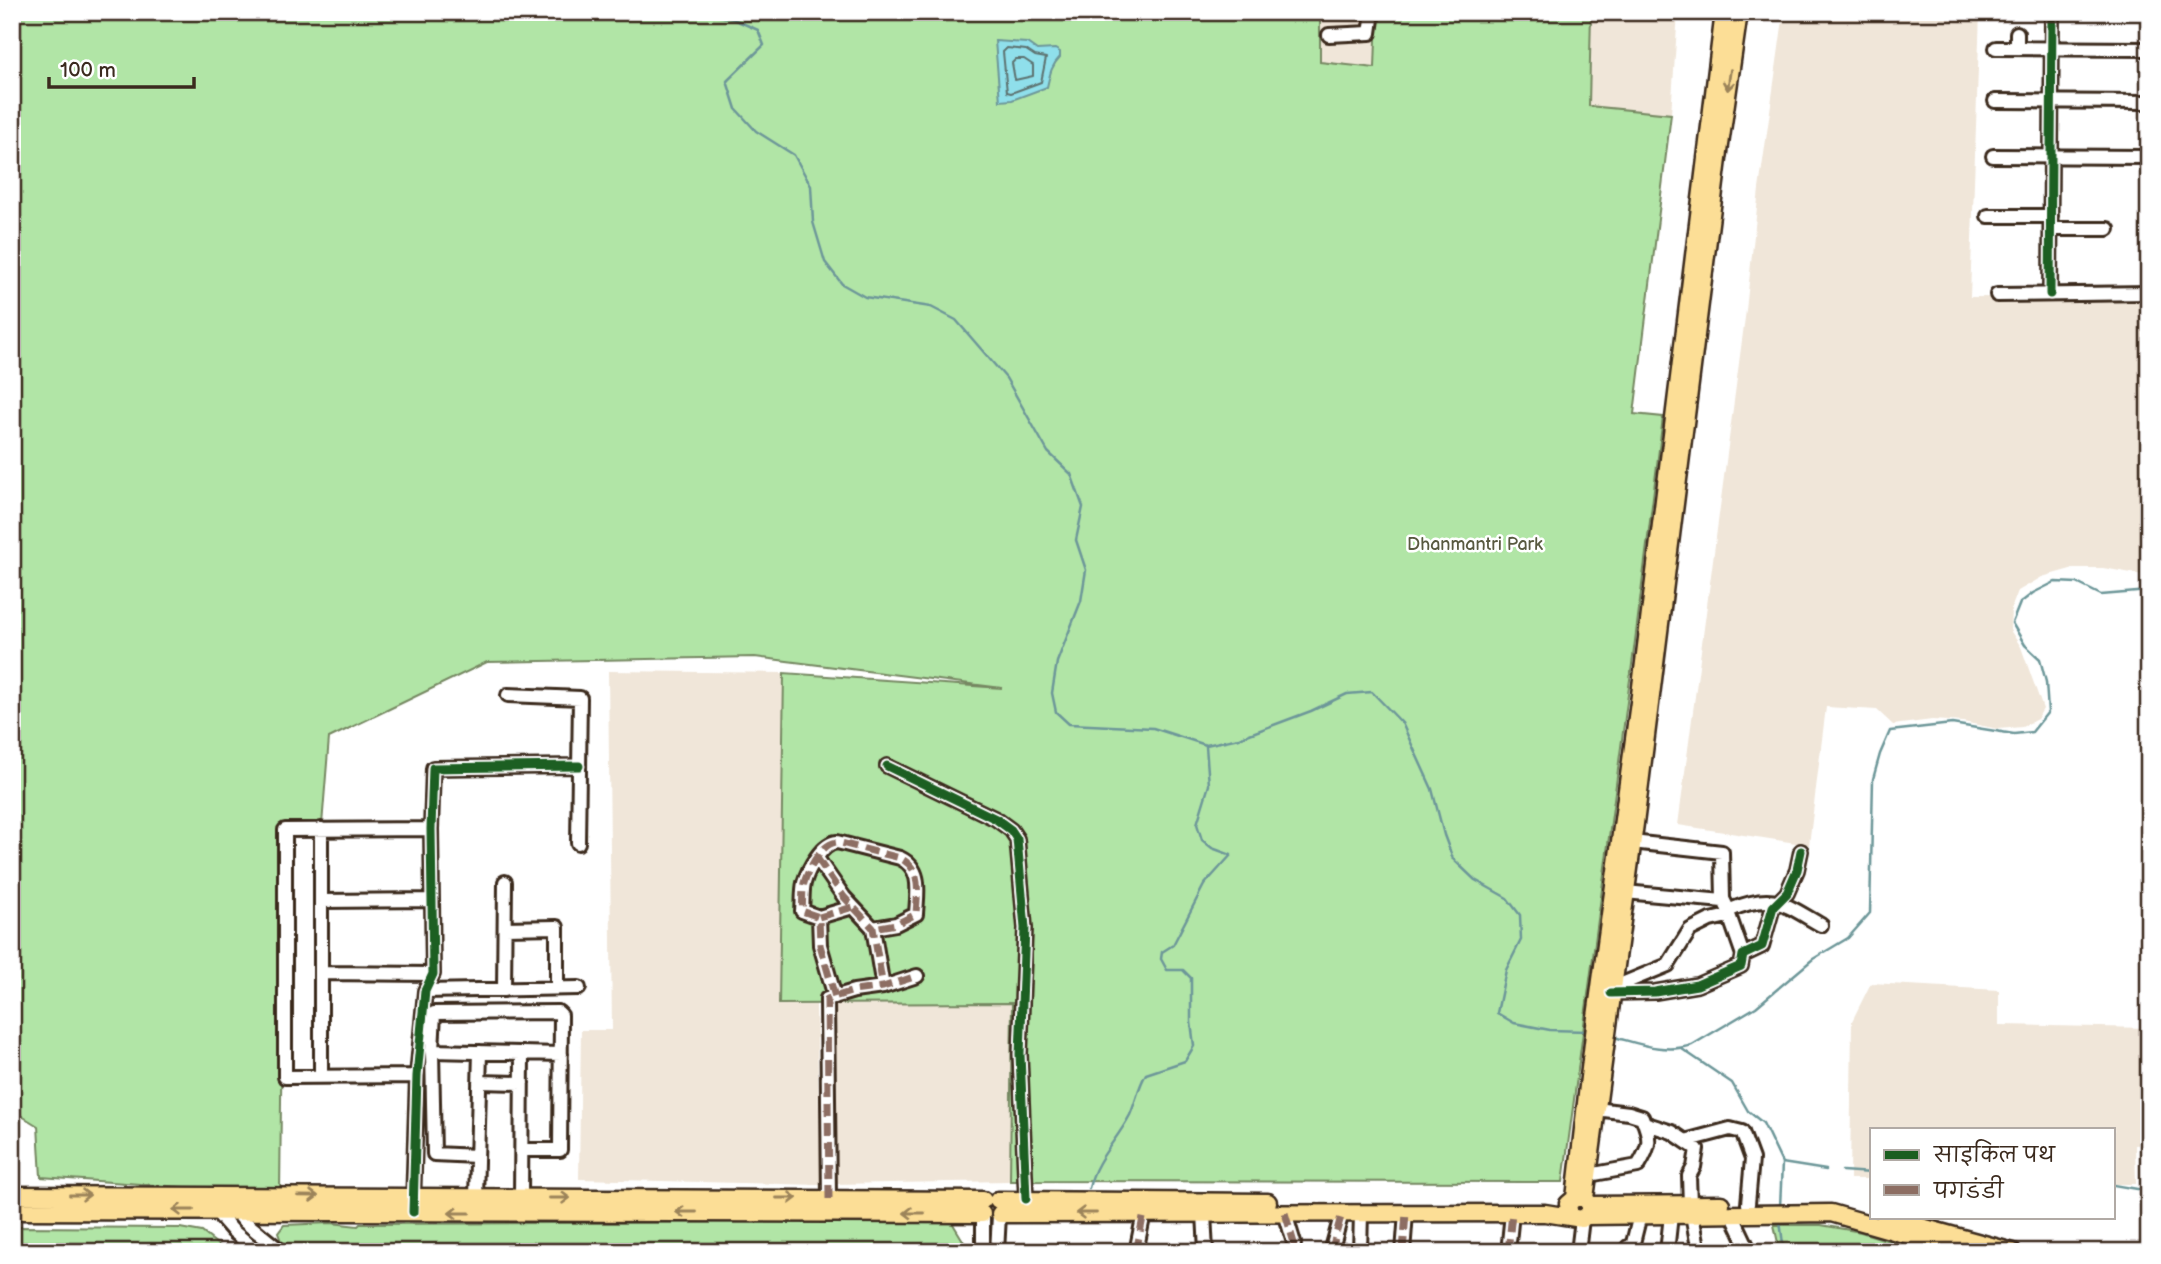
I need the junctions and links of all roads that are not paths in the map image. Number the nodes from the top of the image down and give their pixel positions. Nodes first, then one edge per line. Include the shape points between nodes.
1 (1373, 12) edge
2 (1724, 12) edge
3 (1739, 12) edge
4 (2052, 12) edge
5 (2017, 33) dead end
6 (1329, 34) dead end
7 (2052, 47) junction
8 (1996, 48) dead end
9 (2017, 48) junction
10 (2149, 49) edge
11 (1995, 101) dead end
12 (2052, 101) junction
13 (2149, 102) edge
14 (1993, 156) dead end
15 (2051, 156) junction
16 (2149, 157) edge
17 (1988, 216) dead end
18 (2051, 223) junction
19 (2108, 229) dead end
20 (2149, 293) edge
21 (2050, 294) junction
22 (1997, 295) dead end
23 (1684, 389) junction
24 (508, 695) dead end
25 (579, 766) junction
26 (887, 766) dead end
27 (1630, 815) junction
28 (321, 829) junction
29 (431, 829) junction
30 (1632, 842) junction
31 (578, 843) dead end
32 (1801, 851) dead end
33 (817, 858) junction
34 (505, 882) dead end
35 (1625, 892) junction
36 (432, 900) junction
37 (321, 901) junction
38 (1779, 901) junction
39 (853, 907) junction
40 (1727, 909) junction
41 (819, 916) junction
42 (1821, 925) dead end
43 (505, 928) junction
44 (873, 928) junction
45 (1743, 955) junction
46 (1609, 965) junction
47 (321, 972) junction
48 (433, 974) junction
49 (917, 975) dead end
50 (883, 987) junction
51 (579, 988) dead end
52 (557, 989) junction
53 (504, 990) junction
54 (1612, 991) junction
55 (425, 992) junction
56 (835, 997) junction
57 (1602, 1018) junction
58 (1599, 1045) junction
59 (432, 1051) junction
60 (480, 1052) junction
61 (522, 1053) junction
62 (561, 1054) junction
63 (417, 1076) junction
64 (321, 1077) junction
65 (479, 1082) junction
66 (522, 1083) junction
67 (1596, 1109) junction
68 (1644, 1123) junction
69 (1685, 1141) junction
70 (522, 1150) junction
71 (477, 1156) junction
72 (1589, 1175) junction
73 (202, 1194) junction
74 (12, 1195) edge
75 (223, 1195) junction
76 (476, 1198) junction
77 (520, 1198) junction
78 (829, 1199) junction
79 (1026, 1199) junction
80 (345, 1204) junction
81 (413, 1204) junction
82 (1748, 1204) junction
83 (591, 1205) junction
84 (1580, 1208) junction
85 (1794, 1208) junction
86 (1691, 1209) junction
87 (1769, 1209) junction
88 (214, 1210) junction
89 (235, 1210) junction
90 (991, 1210) junction
91 (12, 1211) edge
92 (1870, 1212) edge
93 (1144, 1213) junction
94 (1204, 1213) junction
95 (1285, 1213) junction
96 (1342, 1213) junction
97 (1361, 1213) junction
98 (1406, 1213) junction
99 (1512, 1213) junction
100 (1732, 1214) junction
101 (1640, 1215) junction
102 (1671, 1215) junction
103 (1889, 1218) edge
104 (258, 1252) edge
105 (282, 1252) edge
106 (983, 1252) edge
107 (997, 1252) edge
108 (1136, 1252) edge
109 (1206, 1252) edge
110 (1293, 1252) edge
111 (1331, 1252) edge
112 (1360, 1252) edge
113 (1403, 1252) edge
114 (1508, 1252) edge
115 (1578, 1252) edge
116 (1626, 1252) edge
117 (1667, 1252) edge
118 (1699, 1252) edge
119 (1750, 1252) edge
120 (1967, 1252) edge
121 (2013, 1252) edge

1 - 6 street via 1370,33
2 - 23 main road
3 -> 23 main road
4 - 7 street
5 - 9 street
7 - 9 street
7 - 10 street
7 - 12 street
8 - 9 street
11 - 12 street
12 - 13 street
12 - 15 street
14 - 15 street
15 - 16 street
15 - 18 street
17 - 18 street
18 - 19 street
18 - 21 street
20 - 21 street
21 - 22 street
23 - 27 main road
24 - 25 street via 580,698
25 - 29 street via 433,768
25 - 31 street
26 - 79 street via 996,819 1017,839 1025,928 1020,1054
27 - 30 main road
27 - 46 main road
28 - 29 street
28 - 37 street
28 - 64 street via 285,830 285,1077
29 - 36 street
30 - 35 main road
30 - 40 street via 1722,852
32 - 38 street via 1787,893
33 - 39 street
33 - 41 street via 804,883 802,911
33 - 44 street via 828,844 837,842 907,861 918,876 916,914
34 - 43 street
35 - 40 street
35 - 46 main road
36 - 37 street
36 - 48 street
37 - 47 street
38 - 40 street via 1754,900
38 - 42 street
38 - 45 street via 1762,946
39 - 41 street
39 - 44 street
40 - 45 street
40 - 54 street via 1690,930 1668,965
41 - 56 street via 820,945
43 - 52 street via 557,927
43 - 53 street
44 - 50 street
45 - 54 street via 1741,965 1697,985 1655,992
46 - 54 main road
46 - 57 main road
47 - 48 street
47 - 64 street
48 - 55 street
49 - 50 street
50 - 56 street
51 - 52 street
52 - 53 street
53 - 55 street
54 - 57 main road
55 - 63 street
56 - 78 street via 827,999
57 - 58 main road
58 - 67 main road
58 - 84 main road
59 - 60 street
59 - 62 street via 434,1013 558,1012
59 - 71 street via 434,1154
60 - 61 street
60 - 65 street
61 - 62 street
61 - 66 street
62 - 70 street via 560,1150
63 - 64 street
63 - 81 street
65 - 66 street
65 - 71 street
66 - 70 street
67 - 68 street via 1638,1114
67 - 72 main road
68 - 69 street
68 - 72 street via 1648,1150 1638,1166
69 - 82 street via 1730,1129 1742,1132 1752,1159
69 - 86 street via 1696,1149 1689,1176
70 - 77 street
71 - 76 street
72 - 84 main road
74 -> 73 main road
73 - 75 main road
73 - 88 street
75 -> 80 main road
75 - 89 street
76 - 77 main road
76 - 81 main road
77 -> 83 main road
83 -> 78 main road
78 - 90 main road
79 - 84 main road
79 - 90 main road
80 - 81 main road
80 - 89 main road
83 -> 81 main road
82 - 86 main road
82 - 87 main road
90 -> 83 main road
84 - 86 main road
84 - 99 main road
84 - 101 main road
84 - 115 street
85 - 87 main road
85 - 92 main road via 1833,1202
85 - 120 main road via 1831,1213
86 - 100 main road
86 - 102 main road
86 - 118 street
87 - 100 main road
88 - 89 main road
88 -> 91 main road
88 - 104 street
89 - 105 street
93 -> 90 main road
90 - 106 street
90 - 107 street
93 - 94 main road
93 - 108 street
94 - 95 main road
94 - 109 street
95 - 96 main road
95 - 110 street
96 - 97 main road
96 - 111 street
97 - 98 main road
97 - 112 street
98 - 99 main road
98 - 113 street
99 - 114 street
100 - 119 street
101 - 102 main road
101 - 116 street via 1632,1247
102 - 117 street
103 - 121 main road

